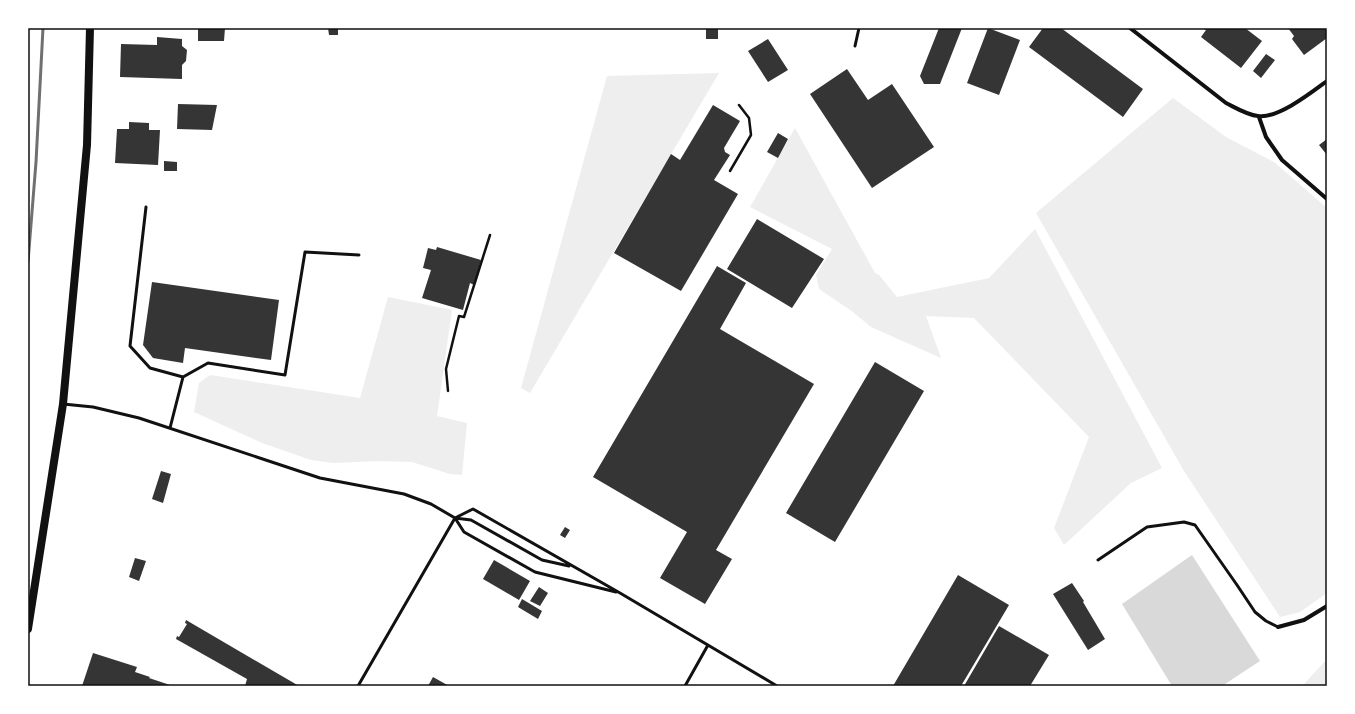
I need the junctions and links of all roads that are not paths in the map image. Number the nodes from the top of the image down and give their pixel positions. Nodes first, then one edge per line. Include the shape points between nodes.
1 (90, 28) edge
2 (859, 28) edge
3 (1130, 28) edge
4 (855, 46) dead end
5 (1327, 81) edge
6 (1259, 116) junction
7 (1327, 200) edge
8 (146, 207) dead end
9 (358, 255) dead end
10 (183, 377) junction
11 (63, 404) junction
12 (170, 428) junction
13 (454, 518) junction
14 (1098, 560) dead end
15 (573, 567) junction
16 (620, 594) junction
17 (1327, 606) edge
18 (1278, 627) joint
19 (28, 629) edge
20 (708, 645) junction
21 (358, 686) edge
22 (685, 686) edge
23 (777, 686) edge

1 - 11 main road via 87,145
2 - 4 lane
3 - 6 street via 1226,103 1242,112
5 - 6 street via 1299,102 1276,113
6 - 7 street via 1266,137 1282,160
8 - 10 lane via 130,346 150,368
9 - 10 lane via 305,252 285,375 208,363
10 - 12 lane
11 - 12 lane via 93,407
11 - 19 main road
12 - 13 lane via 320,478 404,494 430,504
13 - 15 lane via 470,520 542,560
13 - 15 lane via 473,510
13 - 16 lane via 464,532 535,572
13 - 21 lane
14 - 18 lane via 1147,527 1184,522 1195,525 1254,612
15 - 16 lane
16 - 20 lane
17 - 18 street via 1304,620
20 - 22 lane
20 - 23 lane

